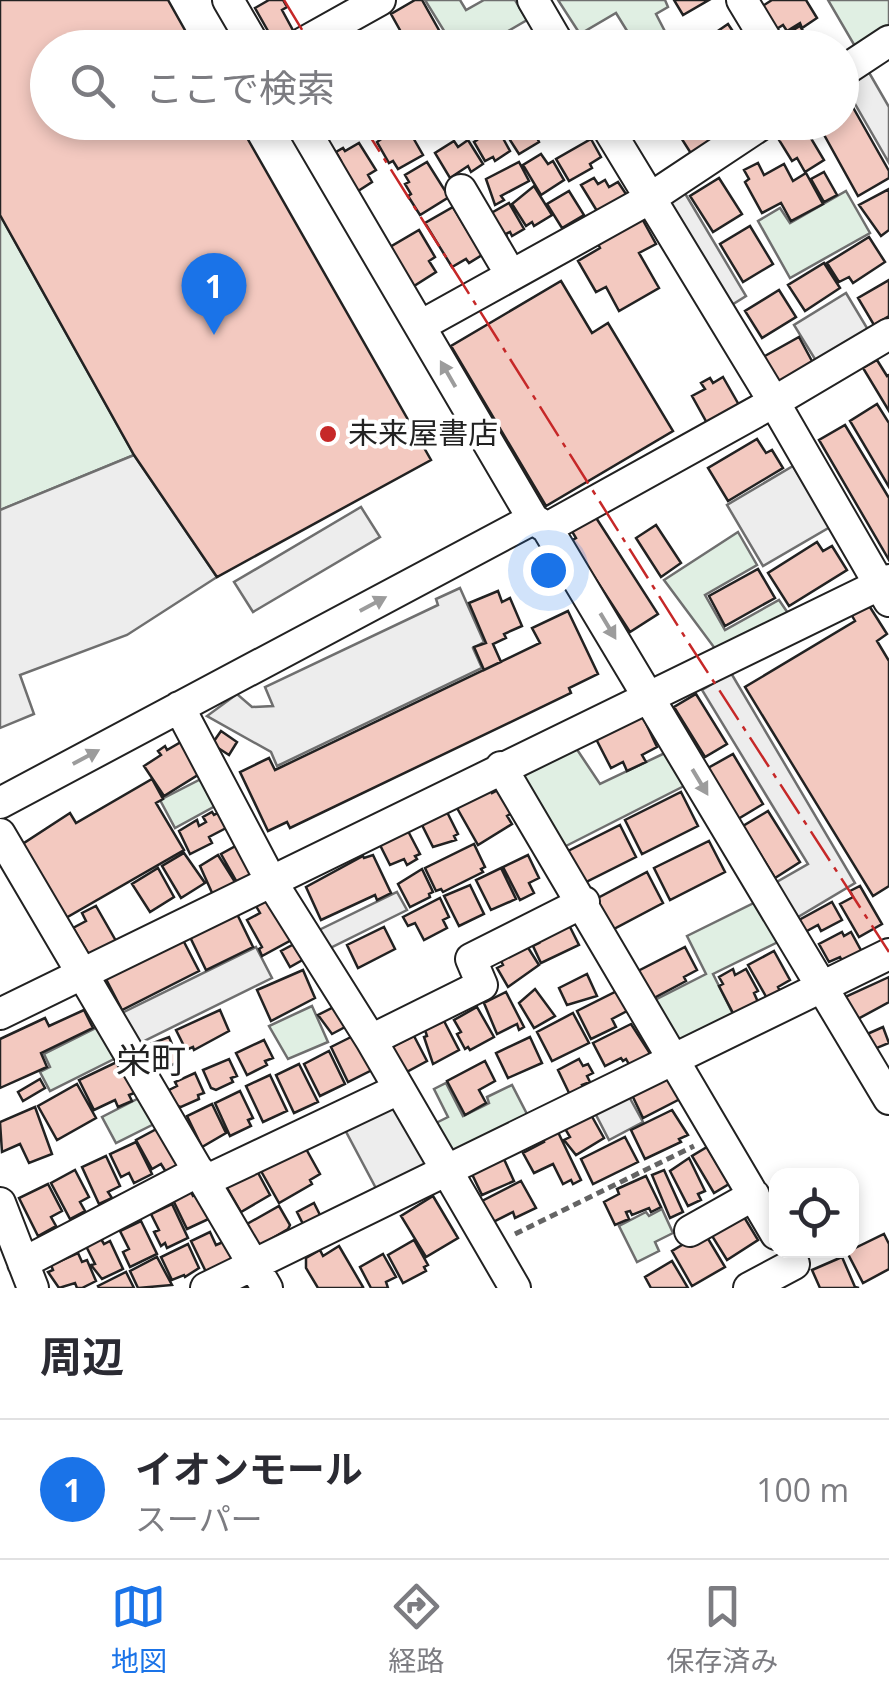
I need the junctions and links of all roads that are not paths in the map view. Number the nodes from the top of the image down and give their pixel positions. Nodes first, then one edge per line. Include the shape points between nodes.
1 (228, 0) edge
2 (380, 0) edge
3 (533, 0) edge
4 (742, 0) edge
5 (246, 30) edge
6 (326, 30) edge
7 (550, 30) edge
8 (760, 30) edge
9 (889, 41) edge
10 (859, 61) edge
11 (311, 140) edge
12 (615, 140) edge
13 (738, 140) edge
14 (461, 190) dead end
15 (649, 199) junction
16 (511, 276) junction
17 (420, 326) junction
18 (889, 334) edge
19 (774, 402) junction
20 (540, 523) junction
21 (886, 589) edge
22 (650, 698) junction
23 (179, 707) junction
24 (501, 767) junction
25 (0, 803) edge
26 (0, 834) edge
27 (271, 881) junction
28 (584, 902) junction
29 (889, 954) edge
30 (82, 973) junction
31 (822, 988) junction
32 (0, 1014) edge
33 (371, 1040) junction
34 (674, 1061) junction
35 (399, 1089) junction
36 (889, 1099) edge
37 (446, 1172) junction
38 (202, 1176) junction
39 (754, 1196) junction
40 (0, 1203) edge
41 (769, 1222) edge
42 (690, 1231) dead end
43 (796, 1268) edge
44 (28, 1276) edge
45 (261, 1277) edge
46 (206, 1288) edge
47 (514, 1288) edge
48 (749, 1288) edge

1 - 5 street
2 - 6 street
3 - 7 street
4 - 8 street
9 - 10 street
11 - 17 street
12 - 15 street
13 - 15 street
14 - 16 street
15 - 16 street
15 - 19 street
16 - 17 street
20 -> 17 street
18 - 19 street
19 - 20 street
19 - 21 street
20 -> 22 street
23 -> 20 street
21 - 22 street
22 - 24 street
22 -> 31 street
25 -> 23 street
23 - 27 street
24 - 27 street
24 - 28 street
26 - 30 street
27 - 30 street
27 - 33 street
28 - 33 street via 471,959 482,985
28 - 34 street
29 - 31 street
30 - 32 street
30 - 38 street
31 - 34 street
31 - 36 street
33 - 35 street
34 - 37 street
34 - 39 street
35 - 37 street
35 - 38 street
37 - 45 street
37 - 47 street
38 - 44 street
38 - 45 street
39 - 41 street
39 - 42 street
40 - 44 street
43 - 48 street
45 - 46 street

